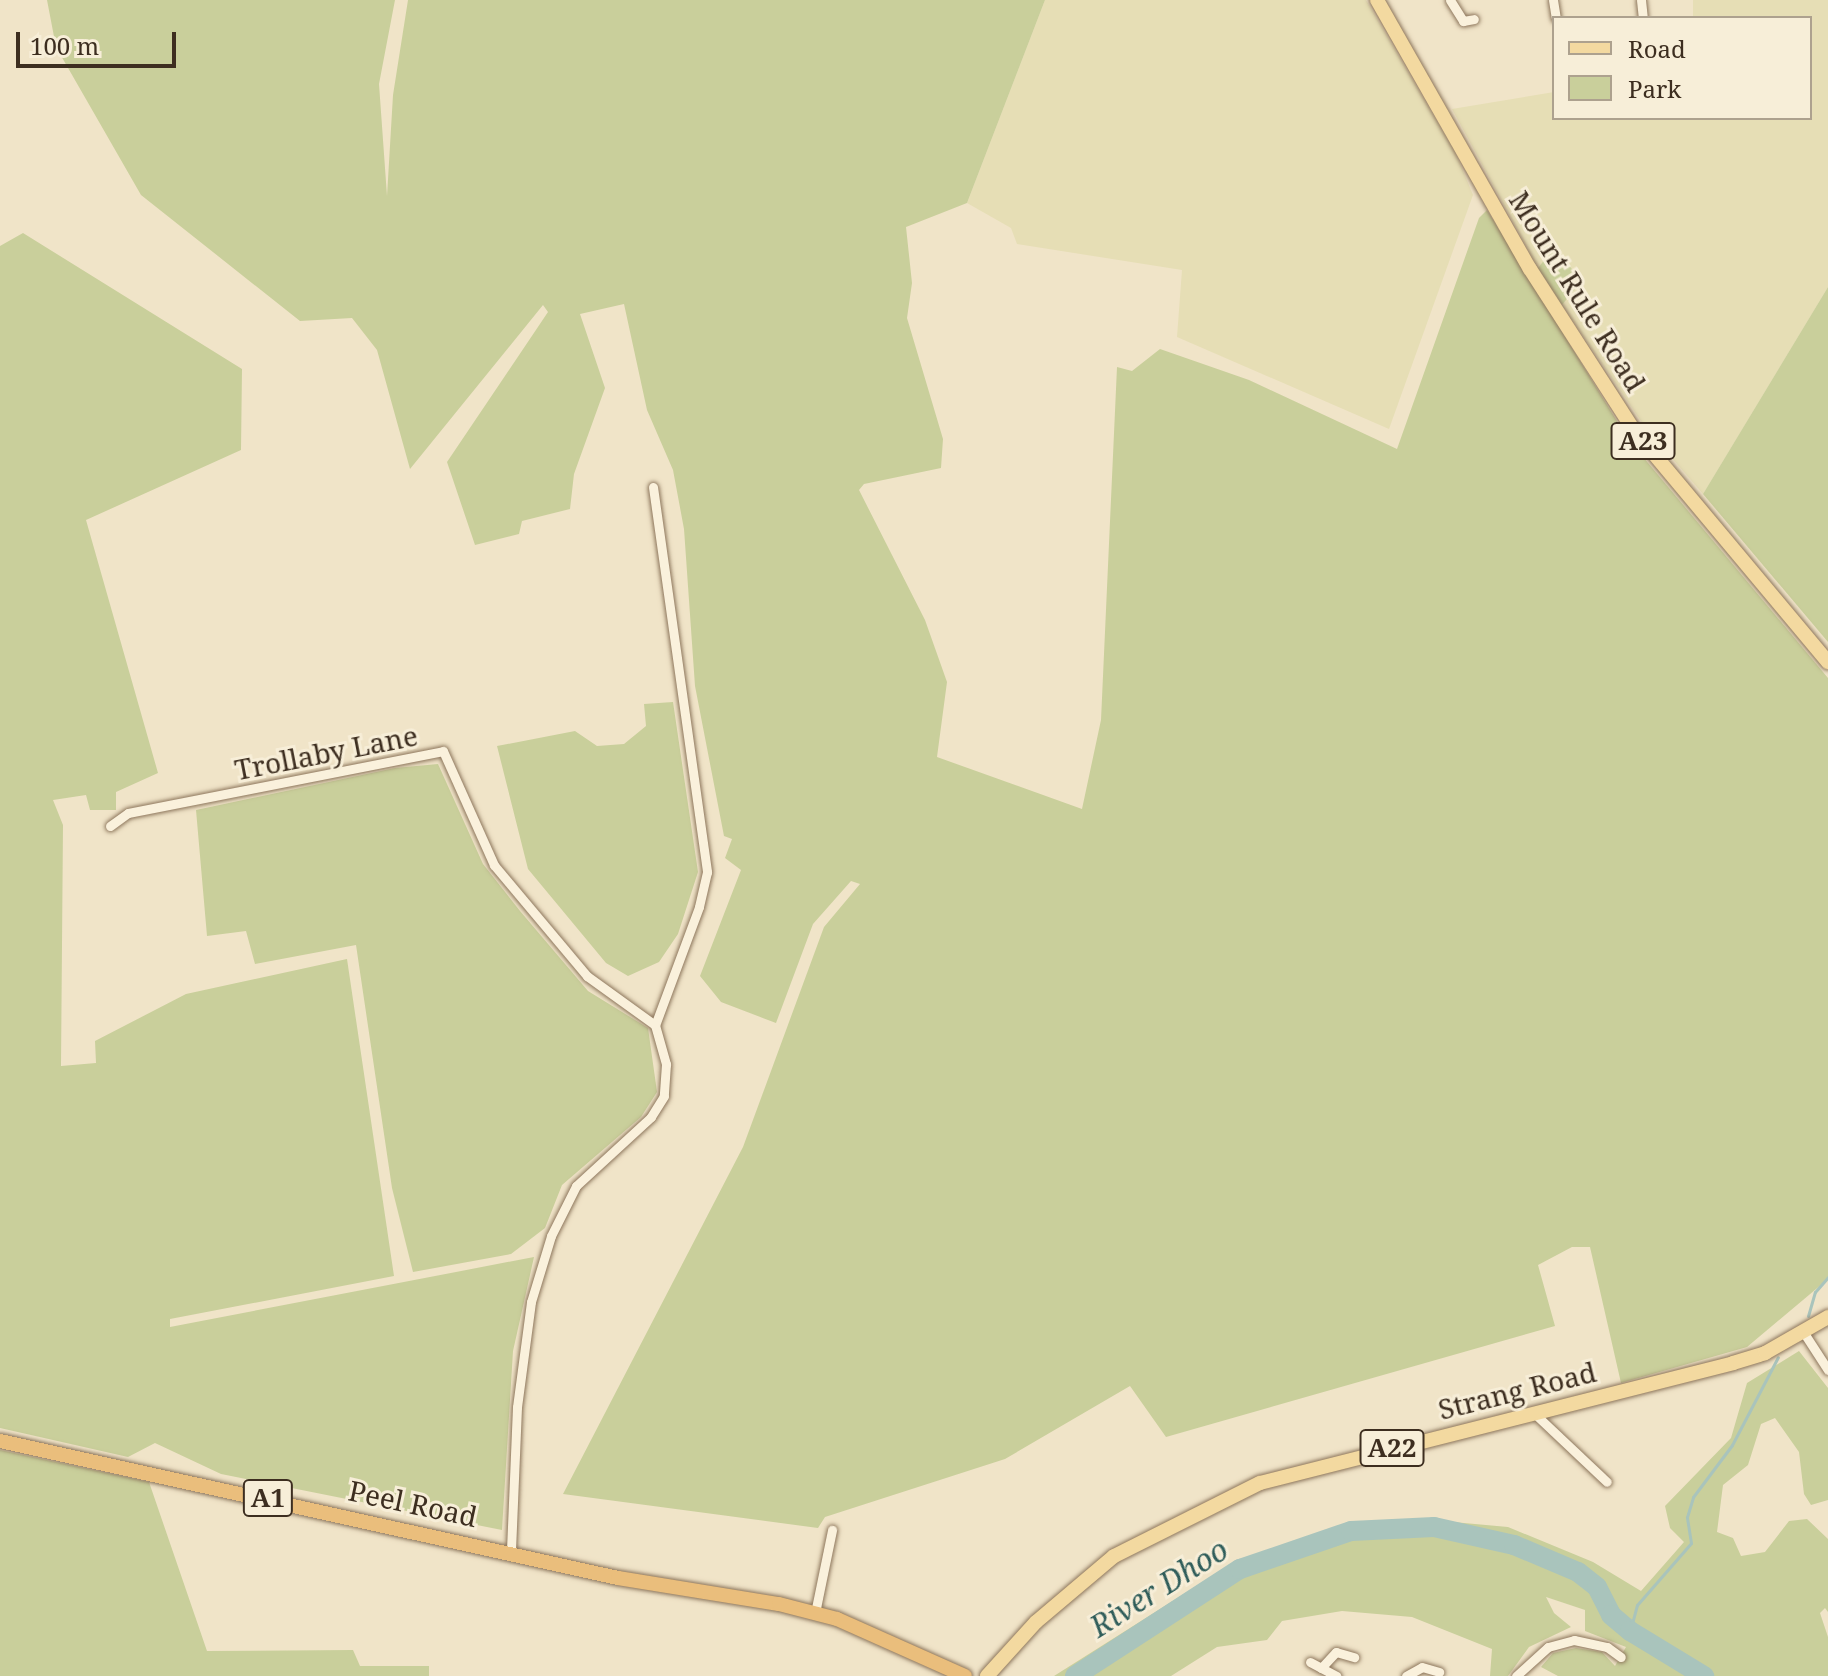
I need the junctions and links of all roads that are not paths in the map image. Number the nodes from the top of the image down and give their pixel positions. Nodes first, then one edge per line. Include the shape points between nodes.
1 (1377, 0) edge
2 (1450, 0) edge
3 (1451, 23) dead end
4 (653, 487) dead end
5 (1828, 662) edge
6 (110, 826) dead end
7 (655, 1025) junction
8 (1828, 1317) edge
9 (1804, 1333) junction
10 (1828, 1370) edge
11 (1534, 1413) junction
12 (0, 1441) edge
13 (1607, 1482) dead end
14 (832, 1530) dead end
15 (511, 1550) junction
16 (815, 1613) junction
17 (1354, 1657) dead end
18 (1621, 1657) dead end
19 (1310, 1662) dead end
20 (1321, 1668) junction
21 (1439, 1672) dead end
22 (965, 1676) edge
23 (987, 1676) edge
24 (1336, 1676) edge
25 (1406, 1676) edge
26 (1516, 1676) edge

1 - 5 main road, Mount Rule Road / A23 via 1530,269 1633,429
2 - 3 street via 1468,20
4 - 7 street via 707,872
6 - 7 street, Trollaby Lane via 128,813 443,751 494,865 587,976
7 - 15 street via 666,1064 664,1096 651,1117 576,1186 551,1236 531,1302 517,1407
8 - 9 main road, Strang Road / A22
9 - 10 street
9 - 11 main road, Strang Road / A22 via 1733,1363
11 - 13 street
11 - 23 main road, Strang Road / A22 via 1287,1475 1213,1504 1114,1556 1078,1582
12 - 15 highway, Peel Road / A1
14 - 16 street
15 - 16 highway, Peel Road / A1 via 618,1578
16 - 22 highway, A1
17 - 20 street via 1336,1652
18 - 26 street via 1607,1647 1574,1640 1548,1647
19 - 20 street
20 - 24 street
21 - 25 street via 1421,1662

